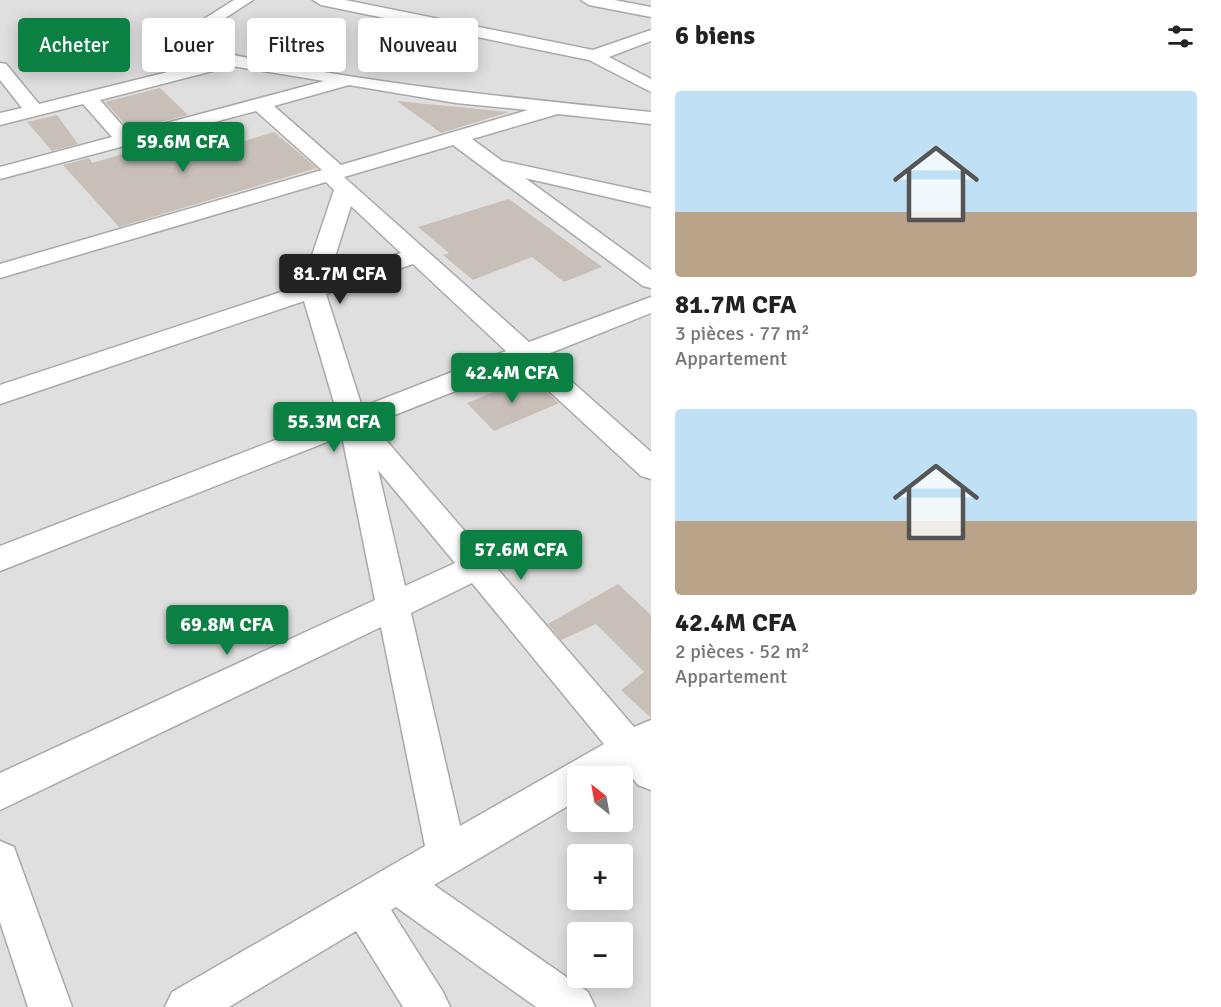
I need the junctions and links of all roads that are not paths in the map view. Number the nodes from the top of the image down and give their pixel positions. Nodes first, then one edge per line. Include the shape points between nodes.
1 (245, 0) edge
2 (321, 0) edge
3 (589, 0) edge
4 (651, 12) edge
5 (216, 18) edge
6 (651, 35) edge
7 (594, 56) junction
8 (235, 61) edge
9 (0, 68) edge
10 (189, 72) edge
11 (350, 80) junction
12 (651, 86) edge
13 (87, 97) junction
14 (261, 105) junction
15 (557, 108) junction
16 (34, 110) junction
17 (619, 114) junction
18 (0, 118) edge
19 (651, 118) edge
20 (456, 137) junction
21 (125, 140) junction
22 (492, 164) junction
23 (0, 173) edge
24 (337, 179) junction
25 (651, 200) edge
26 (417, 255) junction
27 (0, 271) edge
28 (651, 281) edge
29 (313, 290) junction
30 (651, 304) edge
31 (525, 353) junction
32 (0, 395) edge
33 (353, 421) junction
34 (651, 469) edge
35 (0, 559) edge
36 (476, 567) junction
37 (393, 607) junction
38 (644, 753) edge
39 (610, 766) edge
40 (567, 785) edge
41 (0, 792) edge
42 (447, 855) junction
43 (0, 861) edge
44 (380, 894) junction
45 (50, 1007) edge
46 (187, 1007) edge
47 (428, 1007) edge
48 (573, 1007) edge

1 - 5 street
2 - 7 street
3 - 4 street
6 - 7 street
7 - 12 street
7 - 17 street
8 - 11 street
9 - 16 street
10 - 13 street
11 - 14 street
11 - 15 street
13 - 16 street
13 - 21 street
14 - 21 street
14 - 24 street
15 - 17 street
15 - 20 street
16 - 18 street
17 - 19 street
20 - 22 street
20 - 24 street
21 - 23 street
22 - 25 street
22 - 28 street
24 - 26 street
24 - 27 street
24 - 29 street
26 - 29 street
26 - 31 street
29 - 32 street
29 - 33 street
30 - 31 street
31 - 33 street
31 - 34 street
33 - 35 street
33 - 36 street
33 - 37 street
36 - 37 street
36 - 38 street
37 - 41 street
37 - 42 street
38 - 39 street
40 - 42 street
42 - 44 street
43 - 45 street
44 - 46 street
44 - 47 street
44 - 48 street

